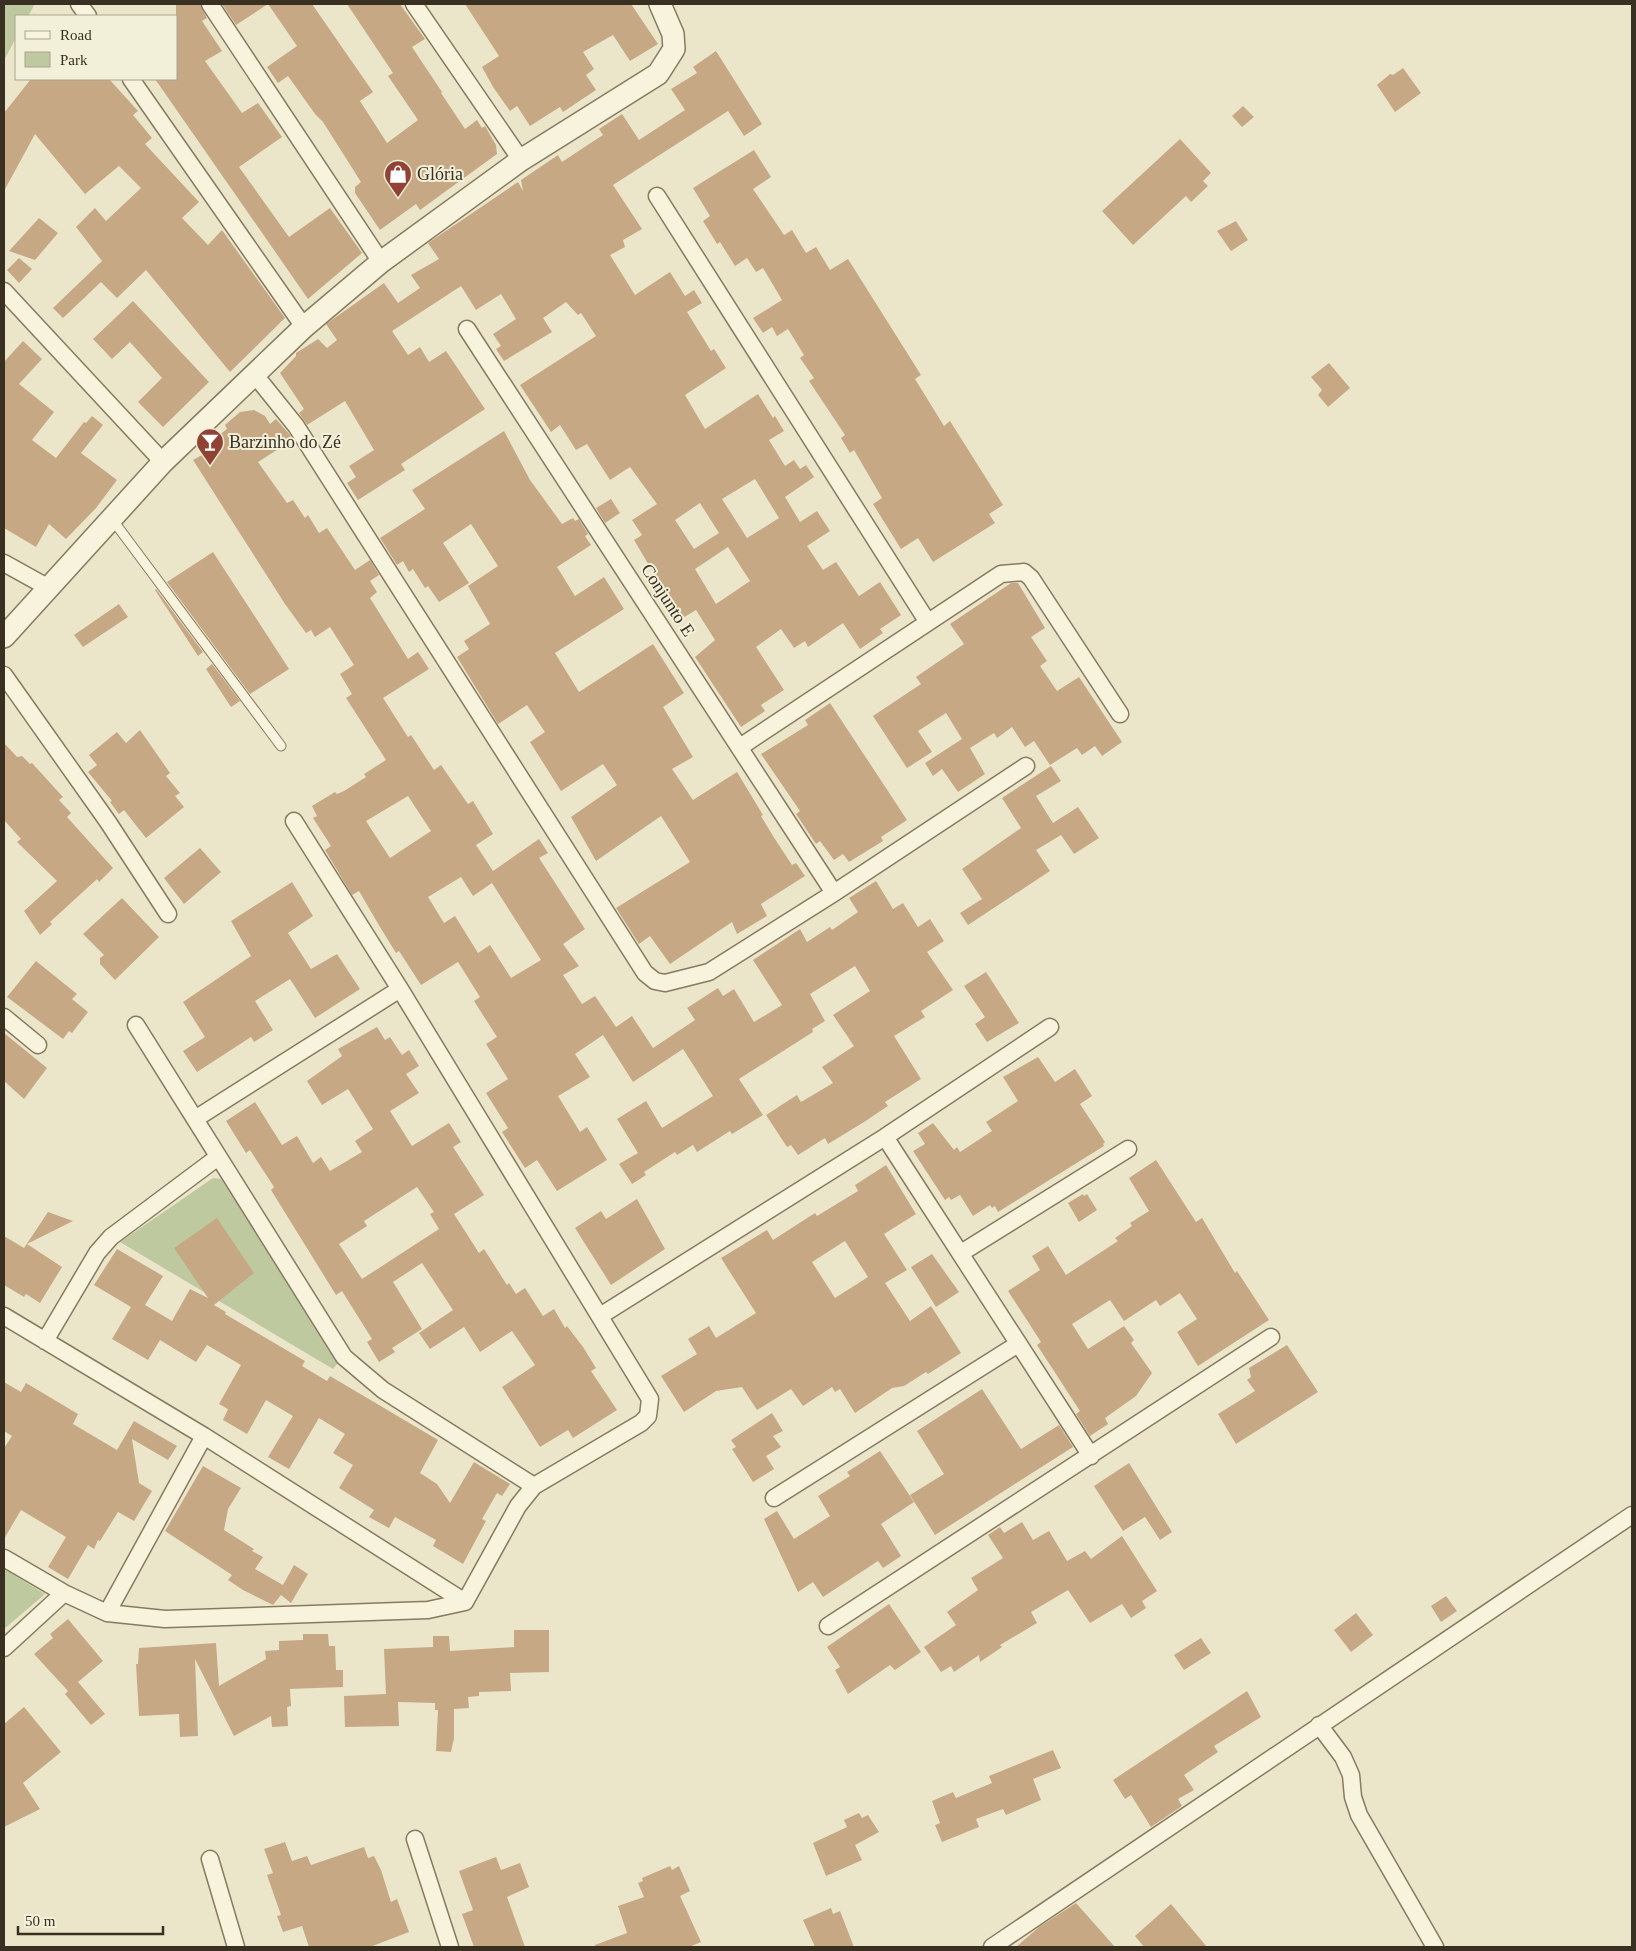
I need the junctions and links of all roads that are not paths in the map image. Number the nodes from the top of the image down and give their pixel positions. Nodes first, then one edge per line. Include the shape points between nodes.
1 (79, 4) edge
2 (210, 4) edge
3 (414, 4) edge
4 (660, 4) edge
5 (87, 15) edge
6 (132, 80) edge
7 (521, 160) junction
8 (657, 196) dead end
9 (381, 262) junction
10 (4, 291) edge
11 (304, 327) junction
12 (467, 329) dead end
13 (255, 375) junction
14 (163, 462) junction
15 (111, 519) junction
16 (4, 563) edge
17 (49, 588) junction
18 (928, 621) junction
19 (4, 637) edge
20 (4, 675) edge
21 (1120, 714) dead end
22 (281, 746) dead end
23 (740, 747) junction
24 (1026, 766) dead end
25 (294, 821) dead end
26 (834, 894) junction
27 (168, 914) dead end
28 (400, 989) junction
29 (4, 1017) edge
30 (136, 1024) dead end
31 (1050, 1027) dead end
32 (38, 1045) dead end
33 (195, 1119) junction
34 (885, 1137) junction
35 (1128, 1148) dead end
36 (218, 1157) junction
37 (961, 1253) junction
38 (4, 1316) edge
39 (600, 1316) junction
40 (1271, 1337) dead end
41 (45, 1342) junction
42 (1018, 1344) junction
43 (204, 1436) junction
44 (1091, 1456) junction
45 (534, 1486) junction
46 (774, 1498) dead end
47 (1632, 1515) edge
48 (4, 1558) edge
49 (64, 1593) junction
50 (465, 1602) junction
51 (107, 1613) junction
52 (828, 1626) dead end
53 (4, 1648) edge
54 (1319, 1726) junction
55 (415, 1839) dead end
56 (210, 1859) dead end
57 (236, 1947) edge
58 (450, 1947) edge
59 (992, 1947) edge
60 (1435, 1947) edge

1 - 5 street
2 - 9 street
3 - 7 street
4 - 7 street via 674,34 674,49 658,74
6 - 11 street
7 - 9 street
8 - 18 street
9 - 11 street
10 - 14 street
11 - 13 street
12 - 23 street, Conjunto E
13 - 14 street
13 - 26 street via 296,426 645,973 655,981 665,983 709,972
14 - 15 street
15 - 17 street
15 - 22 lane
16 - 17 street
17 - 19 street
18 - 21 street via 1001,574 1024,572
18 - 23 street
20 - 27 street via 108,822
23 - 26 street, Conjunto E
24 - 26 street
25 - 28 street
28 - 33 street
28 - 39 street
29 - 32 street
30 - 33 street
31 - 34 street
33 - 36 street
34 - 37 street
34 - 39 street
35 - 37 street
36 - 41 street via 111,1237 97,1253
36 - 45 street via 344,1357 383,1390
37 - 42 street
38 - 41 street
39 - 45 street via 650,1399 648,1416
40 - 44 street
41 - 43 street
42 - 44 street
42 - 46 street
43 - 50 street
43 - 51 street
44 - 52 street
45 - 50 street via 518,1506
47 - 54 street
48 - 49 street
49 - 51 street
49 - 53 street
50 - 51 street via 428,1610 165,1619
54 - 59 street
54 - 60 street via 1343,1757 1351,1775 1353,1797 1360,1815
55 - 58 street
56 - 57 street

